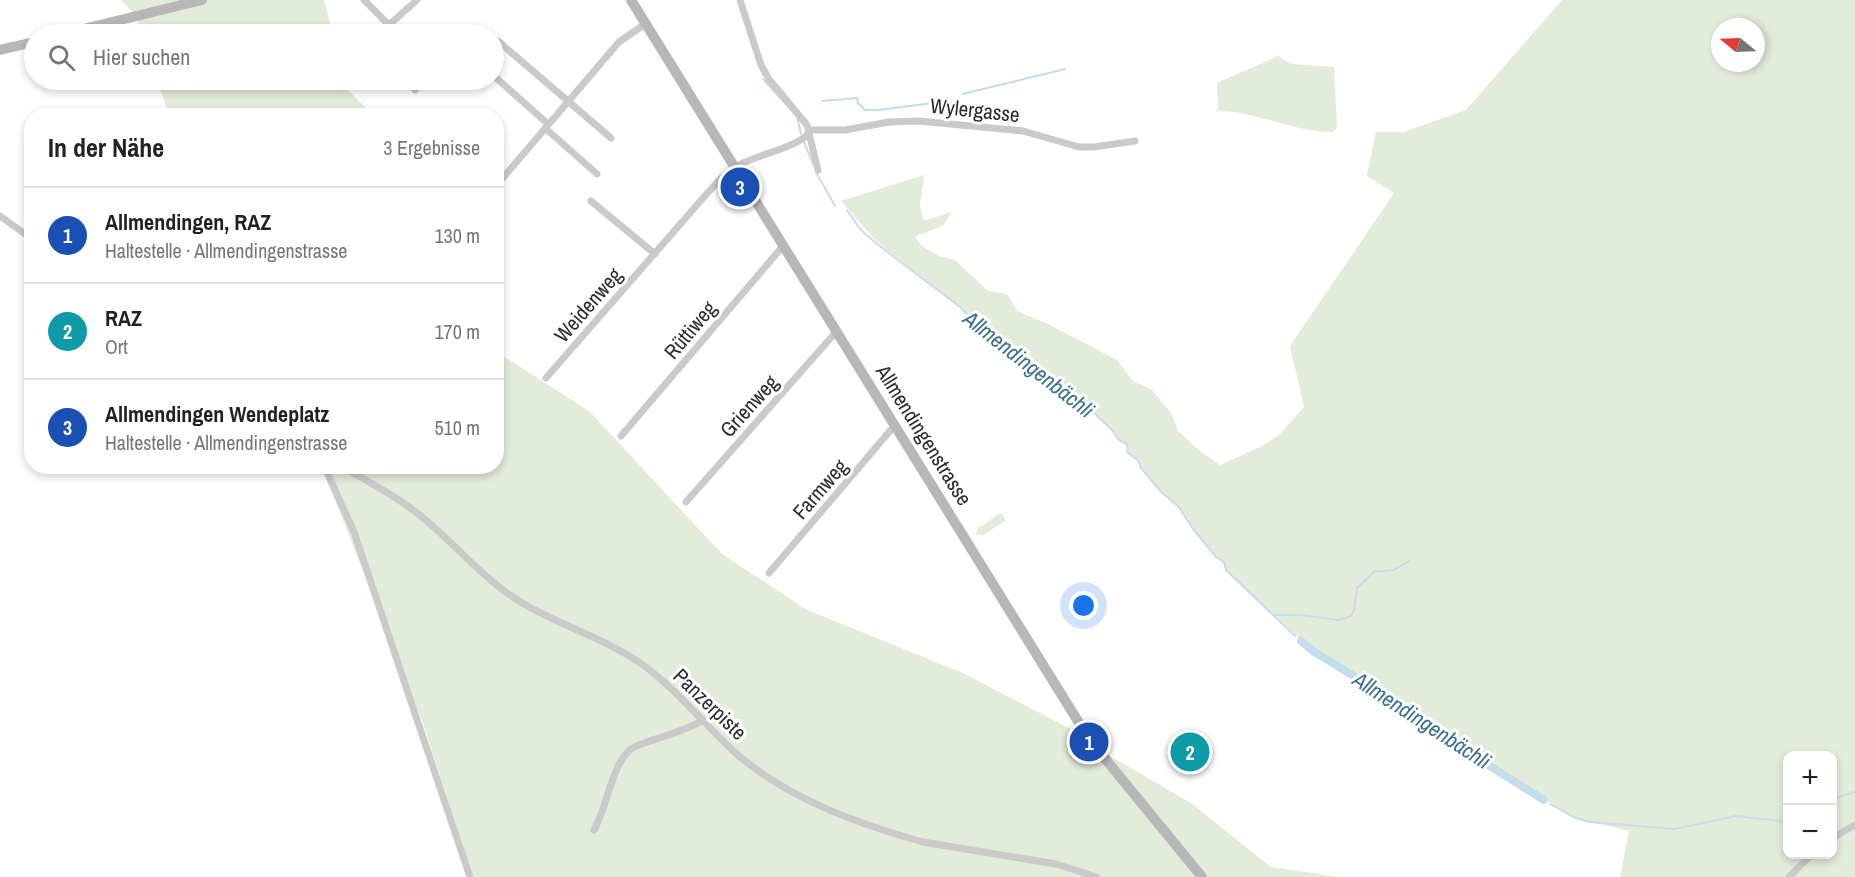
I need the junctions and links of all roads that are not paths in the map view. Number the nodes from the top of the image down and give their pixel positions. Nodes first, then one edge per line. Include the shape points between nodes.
1 (202, 0) edge
2 (363, 0) edge
3 (417, 0) edge
4 (631, 0) edge
5 (740, 0) edge
6 (104, 24) edge
7 (388, 24) edge
8 (390, 24) edge
9 (645, 24) junction
10 (24, 44) edge
11 (504, 45) edge
12 (0, 50) edge
13 (504, 85) edge
14 (568, 102) junction
15 (547, 126) junction
16 (809, 131) junction
17 (611, 138) dead end
18 (1135, 141) dead end
19 (734, 168) junction
20 (818, 170) dead end
21 (597, 174) dead end
22 (504, 177) edge
23 (591, 201) dead end
24 (0, 216) edge
25 (24, 233) edge
26 (783, 246) junction
27 (655, 254) junction
28 (836, 332) junction
29 (546, 378) dead end
30 (895, 425) junction
31 (621, 436) dead end
32 (328, 474) edge
33 (354, 474) edge
34 (686, 502) dead end
35 (770, 573) dead end
36 (703, 720) junction
37 (1855, 825) edge
38 (594, 830) dead end
39 (1837, 836) edge
40 (1808, 859) edge
41 (470, 877) edge
42 (1097, 877) edge
43 (1202, 877) edge
44 (1789, 877) edge

1 - 6 street
2 - 7 street
3 - 8 street
4 - 9 street, Allmendingenstrasse
5 - 16 street via 761,65
9 - 14 street via 619,42
9 - 19 street, Allmendingenstrasse
10 - 12 street
11 - 14 street
13 - 15 street
14 - 15 street
14 - 17 street
15 - 21 street
15 - 22 street
16 - 18 street, Wylergasse via 919,121 1023,131 1079,147
16 - 19 street, Wylergasse via 799,141
16 - 20 street
19 - 26 street, Allmendingenstrasse
19 - 27 street, Weidenweg
23 - 27 street
24 - 25 street
26 - 28 street, Allmendingenstrasse
26 - 31 street, Rüttiweg
27 - 29 street, Weidenweg
28 - 30 street, Allmendingenstrasse
28 - 34 street, Grienweg
30 - 35 street, Farmweg
30 - 43 street, Allmendingenstrasse via 1089,739
32 - 41 street via 354,532
33 - 36 street, Panzerpiste via 417,513 507,593 645,666
36 - 38 street via 691,728 630,749 611,783 604,812
36 - 42 street, Panzerpiste via 758,770 814,803 923,842 1056,864
37 - 39 street
40 - 44 street

